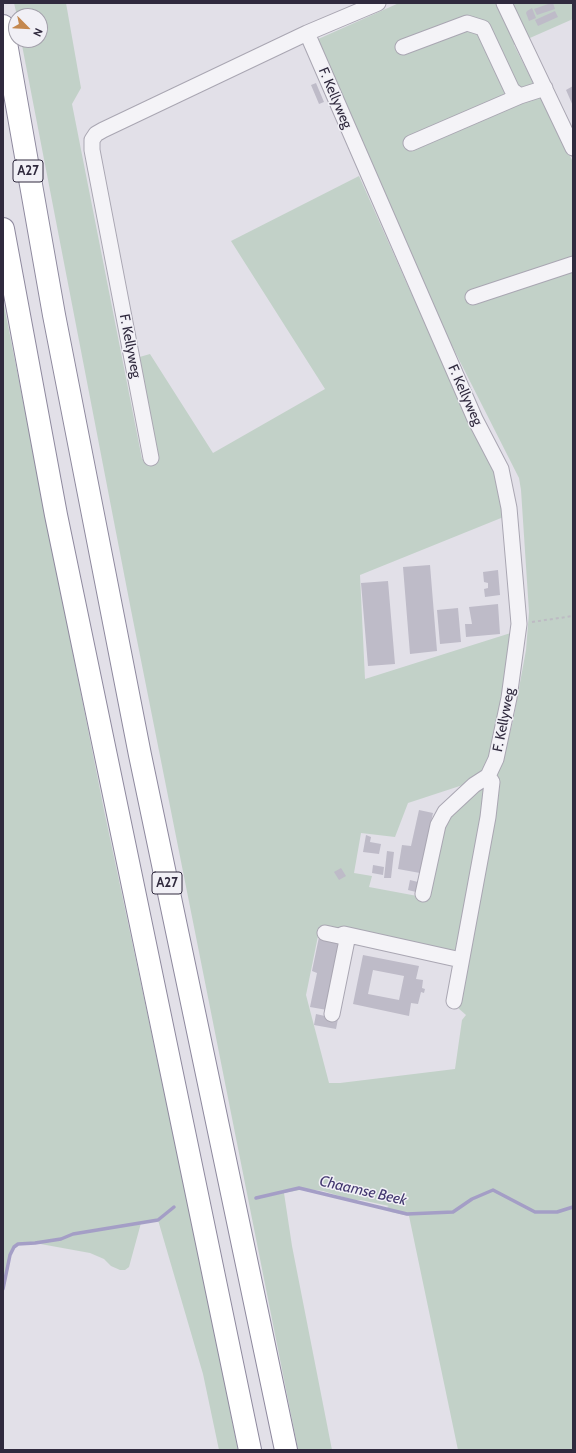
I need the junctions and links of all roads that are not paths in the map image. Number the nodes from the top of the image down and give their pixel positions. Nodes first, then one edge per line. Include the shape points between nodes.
1 (378, 3) edge
2 (504, 3) edge
3 (3, 26) edge
4 (307, 33) junction
5 (403, 47) dead end
6 (544, 88) junction
7 (520, 96) junction
8 (411, 143) dead end
9 (573, 148) edge
10 (3, 229) edge
11 (573, 264) edge
12 (473, 297) dead end
13 (151, 458) dead end
14 (488, 776) junction
15 (423, 894) dead end
16 (325, 934) dead end
17 (348, 935) junction
18 (461, 960) junction
19 (454, 1001) dead end
20 (332, 1014) dead end
21 (250, 1450) edge
22 (286, 1450) edge

1 - 4 street, F. Kellyweg
2 - 6 street
3 - 22 highway, A27 via 51,300 138,747
4 - 13 street, F. Kellyweg via 103,130 92,140
4 - 14 street, F. Kellyweg via 475,419 501,469 509,508 519,624 509,698 496,759
5 - 7 street via 467,23 483,28 512,90
6 - 7 street
6 - 9 street
7 - 8 street
10 - 21 highway, A27 via 56,514
11 - 12 street
14 - 15 street via 474,785 445,812 438,825
14 - 18 street via 492,782 488,817
16 - 17 street
17 - 18 street
17 - 20 street
18 - 19 street

